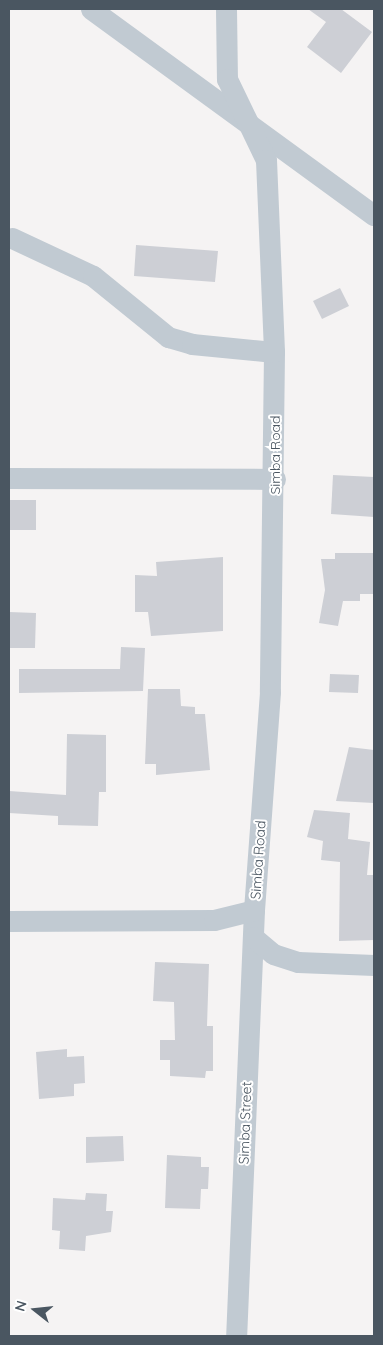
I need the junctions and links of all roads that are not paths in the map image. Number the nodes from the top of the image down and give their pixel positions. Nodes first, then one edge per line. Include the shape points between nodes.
1 (91, 9) edge
2 (226, 9) edge
3 (247, 120) junction
4 (374, 215) edge
5 (12, 238) dead end
6 (274, 352) junction
7 (9, 478) edge
8 (275, 479) junction
9 (254, 910) junction
10 (9, 921) edge
11 (253, 937) junction
12 (374, 965) edge
13 (236, 1336) edge

1 - 3 street
2 - 3 street, Simba Road via 228,79
3 - 4 street
3 - 6 street, Simba Road via 266,160
5 - 6 street via 93,276 168,337 192,344
6 - 8 street, Simba Road
7 - 8 street
8 - 9 street, Simba Road via 270,692
9 - 10 street via 214,920
9 - 11 street, Simba Street
11 - 12 street via 273,954 298,962
11 - 13 street, Simba Street

